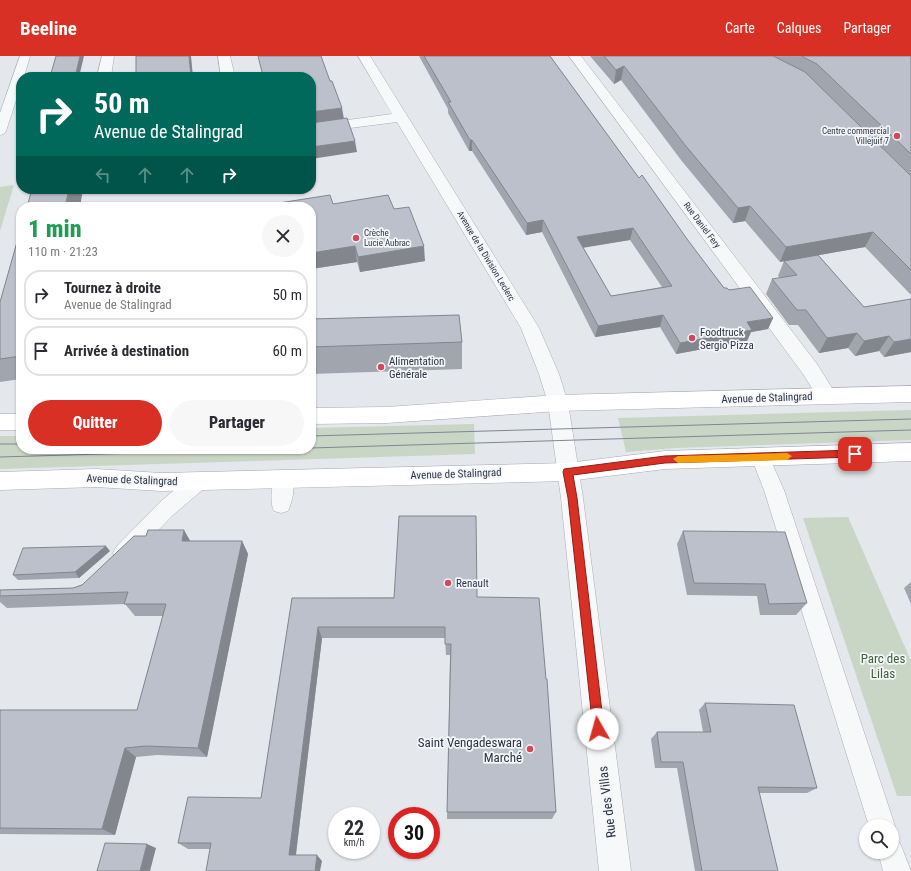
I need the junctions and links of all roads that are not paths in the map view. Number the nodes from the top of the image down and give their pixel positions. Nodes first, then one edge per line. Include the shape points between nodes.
1 (25, 56) edge
2 (108, 56) edge
3 (224, 56) edge
4 (364, 56) edge
5 (574, 56) edge
6 (20, 72) edge
7 (105, 72) edge
8 (227, 72) edge
9 (16, 83) edge
10 (400, 117) junction
11 (316, 128) edge
12 (0, 131) edge
13 (911, 394) edge
14 (827, 396) junction
15 (558, 403) junction
16 (316, 416) edge
17 (0, 422) edge
18 (16, 422) edge
19 (911, 452) edge
20 (760, 457) junction
21 (568, 472) junction
22 (284, 479) junction
23 (0, 480) edge
24 (199, 481) junction
25 (281, 505) dead end
26 (107, 568) edge
27 (880, 819) edge
28 (893, 859) edge
29 (615, 871) edge
30 (897, 871) edge

1 - 6 lane
2 - 7 street
3 - 8 street
4 - 10 street, Avenue de la Division Leclerc
5 - 14 street, Rue Daniel Fery via 810,369
9 - 12 lane
10 - 11 street
10 - 15 street, Avenue de la Division Leclerc via 530,328
13 - 14 main road, Avenue de Stalingrad
14 - 15 main road, Avenue de Stalingrad
15 - 16 main road, Avenue de Stalingrad via 387,415
15 - 21 street, Avenue de la Division Leclerc
17 - 18 main road
19 - 20 main road, Avenue de Stalingrad
20 - 21 main road, Avenue de Stalingrad via 665,460
20 - 27 lane via 774,490
21 - 22 main road, Avenue de Stalingrad
21 - 29 street, Rue des Villas
22 - 24 main road, Avenue de Stalingrad
22 - 25 lane
23 - 24 main road, Avenue de Stalingrad via 96,478 162,482
24 - 26 lane via 166,509 136,542
28 - 30 lane

